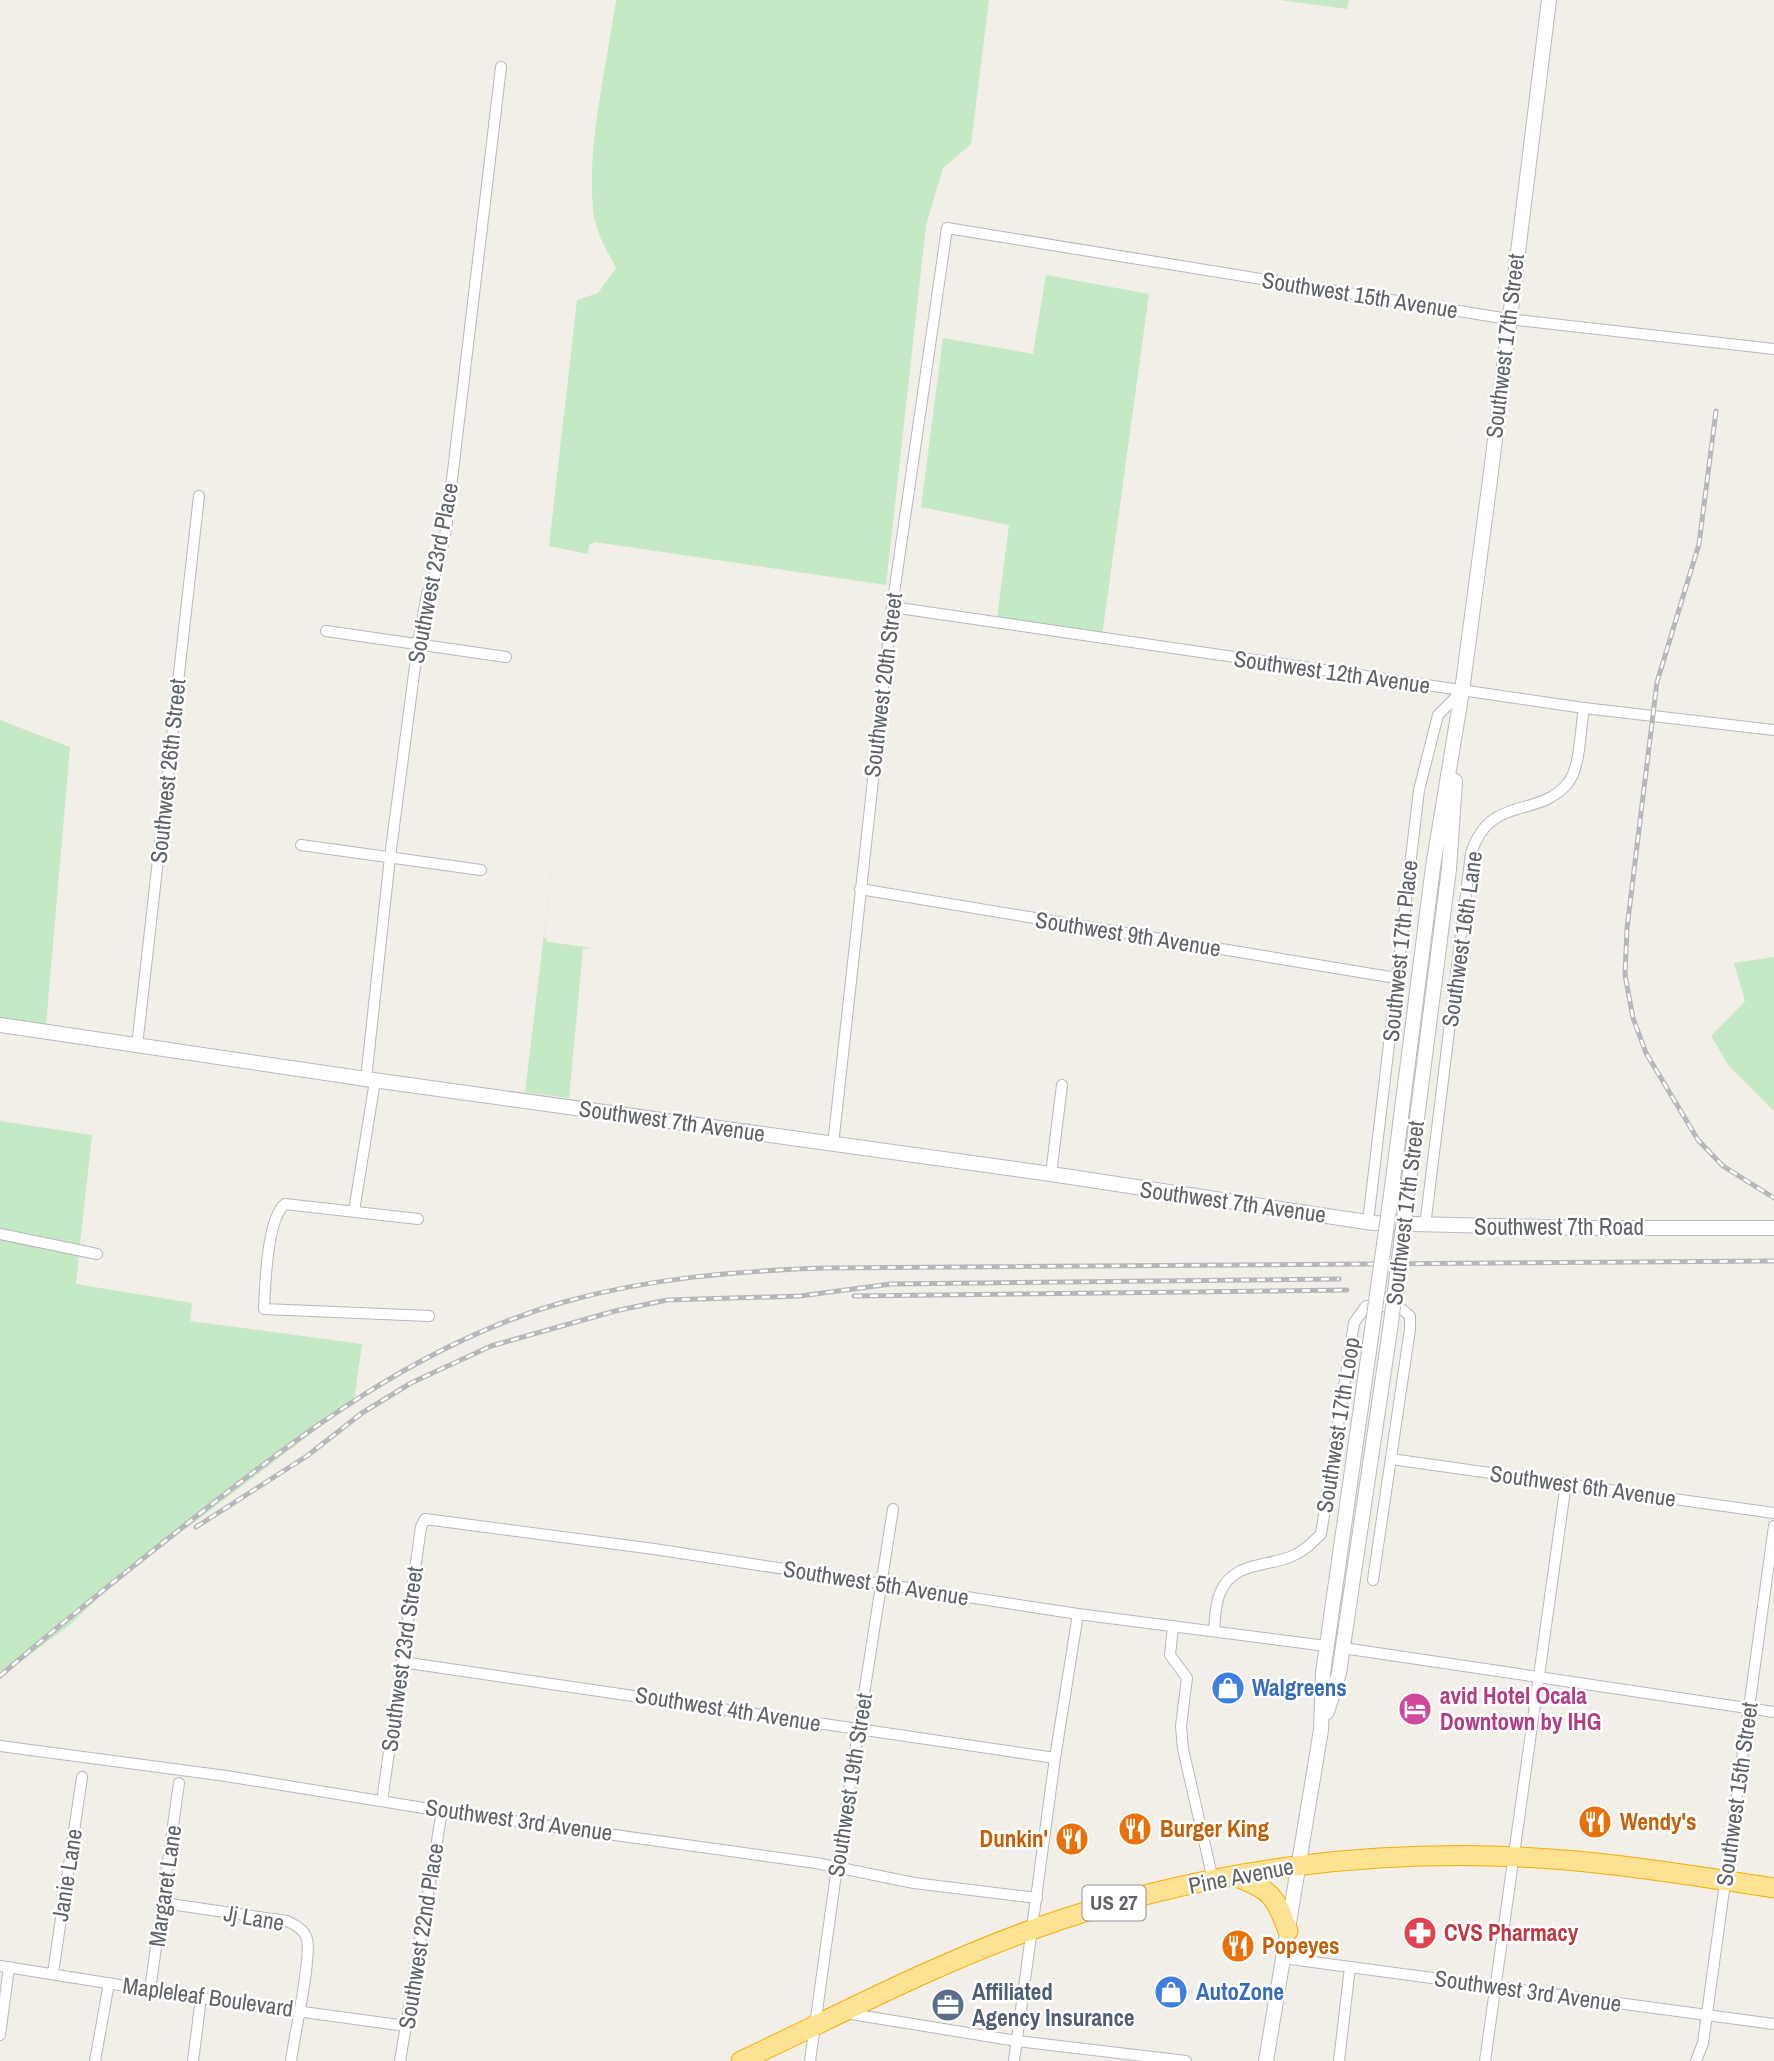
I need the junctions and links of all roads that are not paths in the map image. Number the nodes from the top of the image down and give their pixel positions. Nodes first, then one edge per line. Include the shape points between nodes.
1 (1549, 0) edge
2 (501, 67) dead end
3 (947, 228) joint
4 (1508, 319) junction
5 (1774, 349) edge
6 (199, 496) dead end
7 (892, 607) junction
8 (326, 631) dead end
9 (418, 643) junction
10 (506, 657) dead end
11 (1462, 691) junction
12 (1584, 708) junction
13 (1774, 730) edge
14 (300, 845) dead end
15 (390, 858) junction
16 (481, 870) dead end
17 (860, 889) junction
18 (1395, 978) junction
19 (0, 1025) edge
20 (137, 1046) junction
21 (371, 1080) junction
22 (1062, 1085) dead end
23 (833, 1145) junction
24 (1051, 1174) junction
25 (354, 1211) junction
26 (1344, 1218) joint
27 (418, 1219) dead end
28 (1368, 1222) junction
29 (1425, 1226) junction
30 (1774, 1228) edge
31 (0, 1234) edge
32 (97, 1254) dead end
33 (429, 1316) dead end
34 (1391, 1459) junction
35 (1566, 1483) junction
36 (893, 1509) dead end
37 (1774, 1513) edge
38 (425, 1519) joint
39 (1774, 1526) edge
40 (1771, 1572) edge
41 (1373, 1580) dead end
42 (881, 1583) junction
43 (1078, 1614) junction
44 (1173, 1626) junction
45 (1214, 1631) junction
46 (1326, 1646) junction
47 (1343, 1648) junction
48 (402, 1662) junction
49 (1539, 1679) junction
50 (1748, 1709) junction
51 (1774, 1712) edge
52 (859, 1730) junction
53 (1321, 1730) junction
54 (0, 1746) edge
55 (1055, 1758) junction
56 (82, 1777) dead end
57 (179, 1783) dead end
58 (382, 1801) junction
59 (442, 1811) junction
60 (1514, 1857) junction
61 (1300, 1864) junction
62 (837, 1867) junction
63 (1233, 1875) junction
64 (1213, 1880) junction
65 (1726, 1881) junction
66 (1774, 1888) edge
67 (1037, 1898) junction
68 (163, 1903) junction
69 (1032, 1929) junction
70 (1288, 1931) junction
71 (1283, 1958) junction
72 (5, 1967) edge
73 (1350, 1967) junction
74 (53, 1973) junction
75 (109, 1983) junction
76 (1496, 1986) junction
77 (150, 1990) junction
78 (201, 1998) junction
79 (298, 2011) junction
80 (842, 2013) junction
81 (1707, 2015) junction
82 (1774, 2024) edge
83 (816, 2025) junction
84 (406, 2026) junction
85 (0, 2035) edge
86 (1017, 2041) junction
87 (95, 2061) edge
88 (193, 2061) edge
89 (291, 2061) edge
90 (400, 2061) edge
91 (741, 2061) edge
92 (810, 2061) edge
93 (1014, 2061) edge
94 (1186, 2061) edge
95 (1266, 2061) edge
96 (1339, 2061) edge
97 (1485, 2061) edge
98 (1696, 2061) edge

1 - 4 main road, Southwest 17th Street
2 - 9 street, Southwest 23rd Place via 446,530
3 - 4 street, Southwest 15th Avenue
3 - 7 street, Southwest 20th Street
4 - 5 street, Southwest 15th Avenue
4 - 11 main road, Southwest 17th Street
6 - 20 street, Southwest 26th Street
7 - 11 street, Southwest 12th Avenue
7 - 17 street, Southwest 20th Street
8 - 9 street
9 - 10 street
9 - 15 street, Southwest 23rd Place
11 - 12 street, Southwest 12th Avenue
11 - 18 street, Southwest 17th Place via 1437,715 1428,749
11 - 46 main road, Southwest 17th Street, bridge via 1433,867
11 - 47 main road, Southwest 17th Street, bridge via 1449,869 1391,1330
12 - 13 street, Southwest 12th Avenue
12 - 29 street, Southwest 16th Lane via 1569,782 1555,793 1492,818 1478,834 1471,853
14 - 15 street
15 - 16 street
15 - 21 street, Southwest 23rd Place
17 - 18 street, Southwest 9th Avenue
17 - 23 street, Southwest 20th Street
18 - 28 street, Southwest 17th Place
19 - 20 main road, Southwest 7th Avenue
20 - 21 main road, Southwest 7th Avenue
21 - 23 main road, Southwest 7th Avenue
21 - 25 street, Southwest 23rd Place
22 - 24 street
23 - 24 main road, Southwest 7th Avenue
24 - 26 main road, Southwest 7th Avenue
25 - 27 street
25 - 33 street via 285,1204 279,1208 264,1309
26 - 28 main road, Southwest 7th Road
28 - 29 main road, Southwest 7th Road
29 - 30 main road, Southwest 7th Road
31 - 32 street
34 - 35 street, Southwest 6th Avenue
34 - 41 street, Southwest 17th Loop
34 - 45 street, Southwest 17th Loop via 1410,1316 1398,1306 1366,1306 1354,1323 1321,1534 1307,1549 1289,1558 1247,1566 1230,1577 1220,1593
35 - 37 street, Southwest 6th Avenue
35 - 49 street
36 - 42 street, Southwest 19th Street
38 - 42 street, Southwest 5th Avenue
38 - 48 street, Southwest 23rd Street
39 - 40 street, Southwest 15th Street
40 - 50 street, Southwest 15th Street
42 - 43 street, Southwest 5th Avenue
42 - 52 street, Southwest 19th Street
43 - 44 street, Southwest 5th Avenue
43 - 55 street
44 - 45 street, Southwest 5th Avenue
44 - 64 street via 1170,1655 1187,1678 1183,1749
45 - 46 street, Southwest 5th Avenue
46 - 53 main road, Southwest 17th Street
47 - 49 street
47 - 53 main road, Southwest 17th Street
48 - 52 street, Southwest 4th Avenue via 675,1699
48 - 58 street, Southwest 23rd Street
49 - 50 street
49 - 60 street
50 - 51 street
50 - 65 street, Southwest 15th Street
52 - 55 street, Southwest 4th Avenue
52 - 62 street, Southwest 19th Street
53 - 61 main road, Southwest 17th Street
54 - 58 street, Southwest 3rd Avenue
55 - 67 street
56 - 74 street, Janie Lane
57 - 68 street, Margaret Lane
58 - 59 street, Southwest 3rd Avenue
59 - 62 street, Southwest 3rd Avenue
59 - 84 street, Southwest 22nd Place
60 - 61 highway, Pine Avenue / US 27 via 1415,1856
60 - 65 highway, Pine Avenue / US 27
60 - 76 street
61 - 63 highway, Pine Avenue / US 27
61 - 70 main road, Southwest 17th Street
62 - 67 street, Southwest 3rd Avenue via 914,1883
62 - 83 street, Southwest 19th Street
63 - 64 highway, Pine Avenue / US 27
63 - 70 highway via 1262,1886 1271,1895
64 - 69 highway, Pine Avenue / US 27 via 1128,1899
65 - 66 highway, Pine Avenue / US 27
65 - 81 street, Southwest 15th Street
67 - 69 street
68 - 77 street, Margaret Lane
68 - 79 street, Jj Lane via 287,1921 301,1928 307,1939 307,1960
69 - 80 highway, Pine Avenue / US 27
69 - 86 street
70 - 71 main road, Southwest 17th Street
71 - 73 street, Southwest 3rd Avenue
71 - 95 main road, Southwest 17th Street
72 - 74 street, Mapleleaf Boulevard
72 - 85 street, Mapleleaf Boulevard
73 - 76 street, Southwest 3rd Avenue
73 - 96 street
74 - 75 street, Mapleleaf Boulevard
75 - 77 street, Mapleleaf Boulevard
75 - 87 street
76 - 81 street, Southwest 3rd Avenue
76 - 97 street
77 - 78 street, Mapleleaf Boulevard
78 - 79 street, Mapleleaf Boulevard
78 - 88 street
79 - 84 street, Mapleleaf Boulevard
79 - 89 street
80 - 83 highway, Pine Avenue / US 27
80 - 86 street
81 - 82 street, Southwest 3rd Avenue
81 - 98 street, Southwest 15th Street
83 - 91 highway, Pine Avenue / US 27
83 - 92 street, Southwest 19th Street
84 - 90 street, Southwest 22nd Place
86 - 93 street
86 - 94 street

